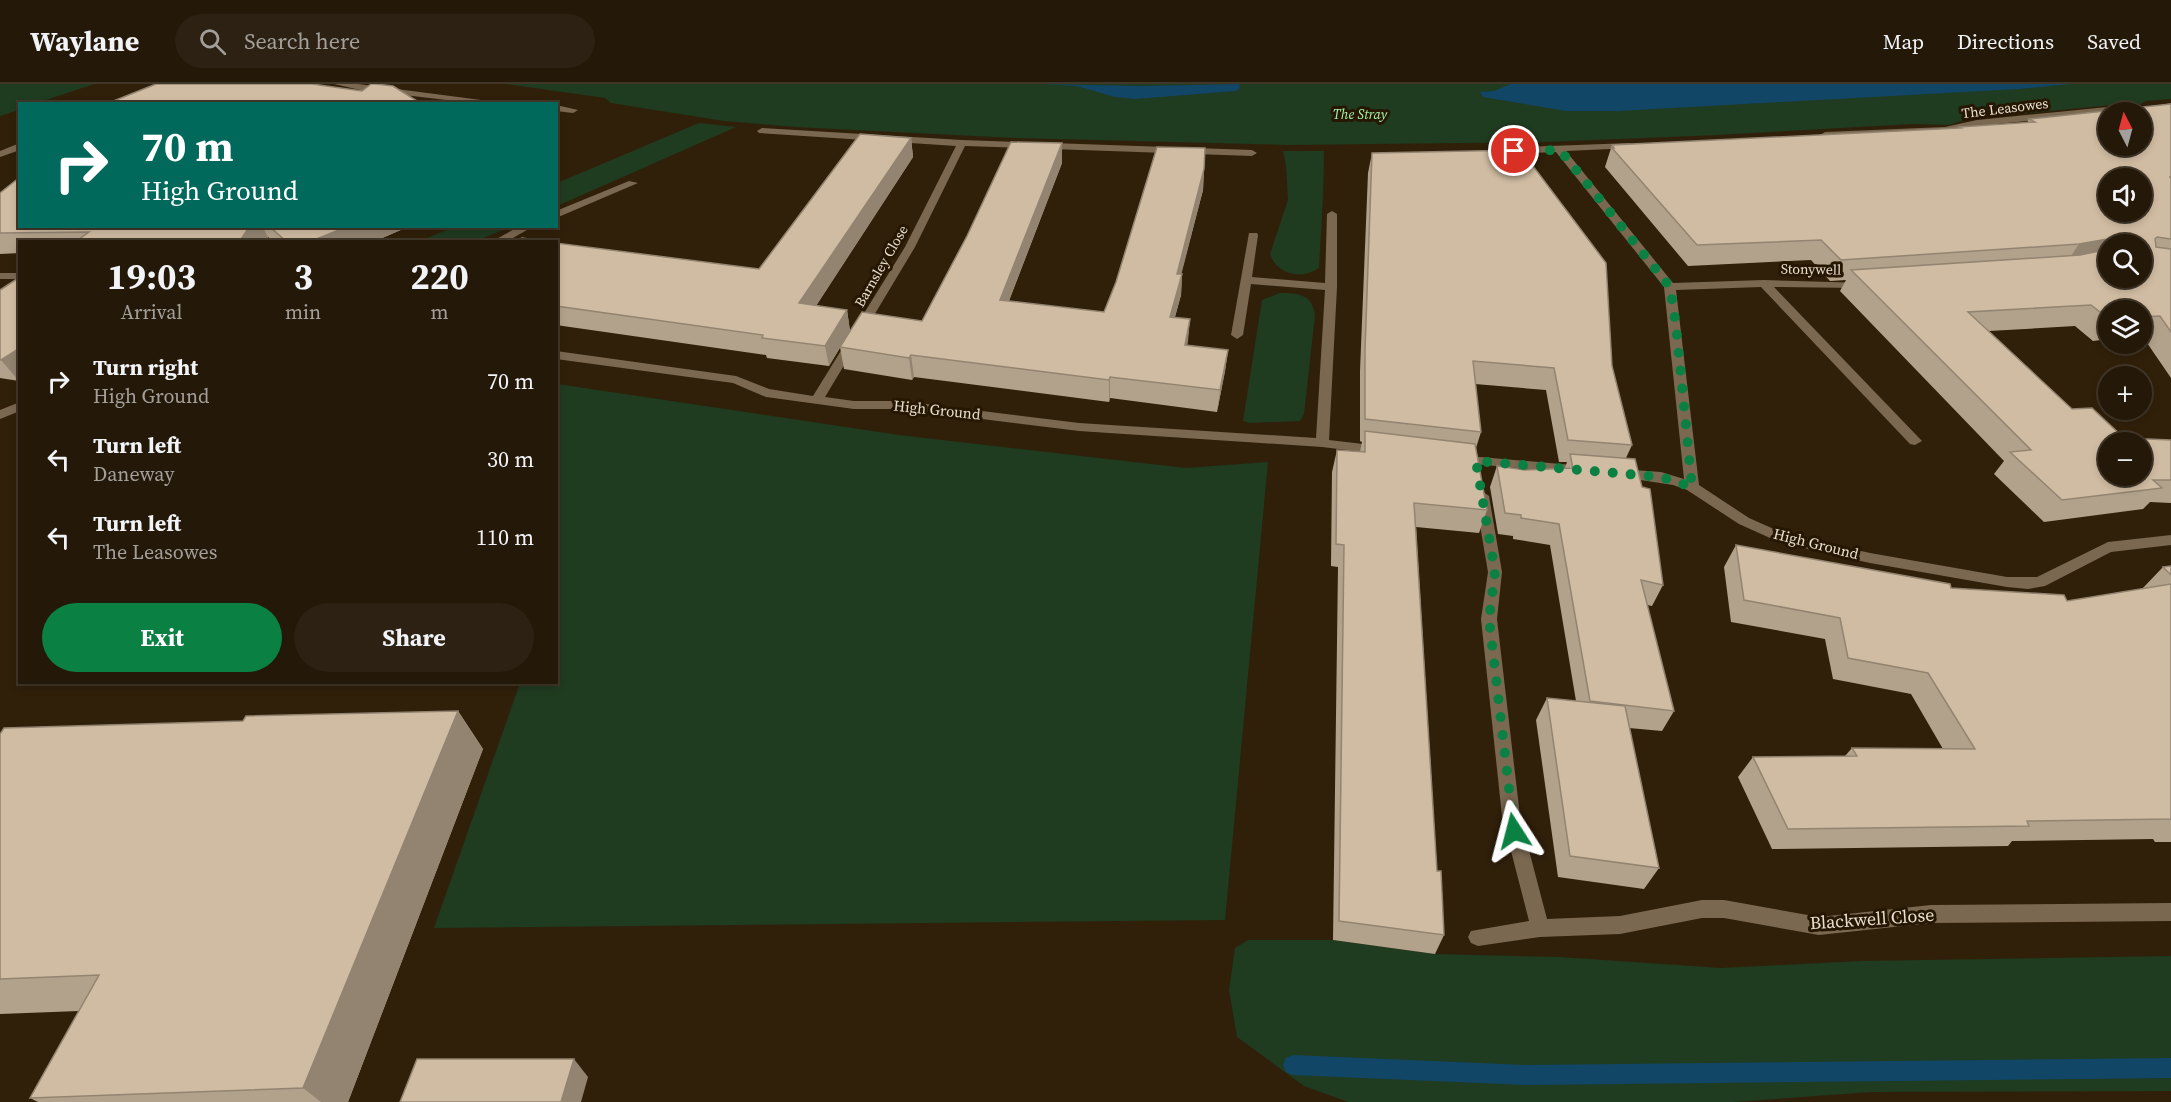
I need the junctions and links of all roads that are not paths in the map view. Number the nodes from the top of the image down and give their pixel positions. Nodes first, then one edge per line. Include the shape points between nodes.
1 (338, 84) edge
2 (368, 88) junction
3 (349, 102) edge
4 (490, 102) edge
5 (2171, 106) edge
6 (558, 108) edge
7 (573, 110) dead end
8 (762, 131) dead end
9 (1820, 136) edge
10 (962, 143) junction
11 (1637, 146) edge
12 (18, 147) edge
13 (1560, 150) junction
14 (1491, 151) edge
15 (1252, 153) dead end
16 (0, 154) edge
17 (633, 183) dead end
18 (558, 214) edge
19 (1332, 214) dead end
20 (526, 228) edge
21 (1253, 235) dead end
22 (499, 240) edge
23 (0, 276) edge
24 (18, 276) edge
25 (1247, 280) junction
26 (1764, 283) junction
27 (1876, 284) edge
28 (1330, 287) junction
29 (1670, 287) junction
30 (1237, 335) dead end
31 (558, 355) edge
32 (817, 400) junction
33 (18, 407) edge
34 (0, 415) edge
35 (1915, 441) dead end
36 (1322, 443) junction
37 (1393, 452) edge
38 (1441, 457) edge
39 (1476, 461) junction
40 (1692, 487) junction
41 (2171, 540) edge
42 (2171, 912) edge
43 (1540, 928) junction
44 (1478, 937) dead end

1 - 2 street
2 - 3 street
2 - 4 street
5 - 9 street, The Leasowes via 1977,123 1945,130
6 - 7 street
8 - 10 street
10 - 15 street
10 - 32 street, Barnsley Close via 910,247
11 - 13 street
12 - 16 street
13 - 14 street
13 - 29 street
17 - 18 street
19 - 28 street
20 - 22 street
21 - 25 street
23 - 24 street
25 - 28 street
25 - 30 street
26 - 27 street, Stonywell
26 - 29 street, Stonywell
26 - 35 street, Stonywell
28 - 36 street
29 - 40 street
31 - 32 street, High Ground via 736,380 766,393
32 - 36 street, High Ground via 902,405 1089,428
33 - 34 street
36 - 37 street, High Ground
38 - 39 street, High Ground
39 - 40 street, High Ground via 1661,477
39 - 43 street via 1495,572 1489,619 1511,816
40 - 41 street, High Ground via 1744,521 1781,538 2007,582 2040,582 2108,547
42 - 43 street, Blackwell Close via 1930,914 1819,926 1724,909 1702,909 1620,925
43 - 44 street, Blackwell Close

